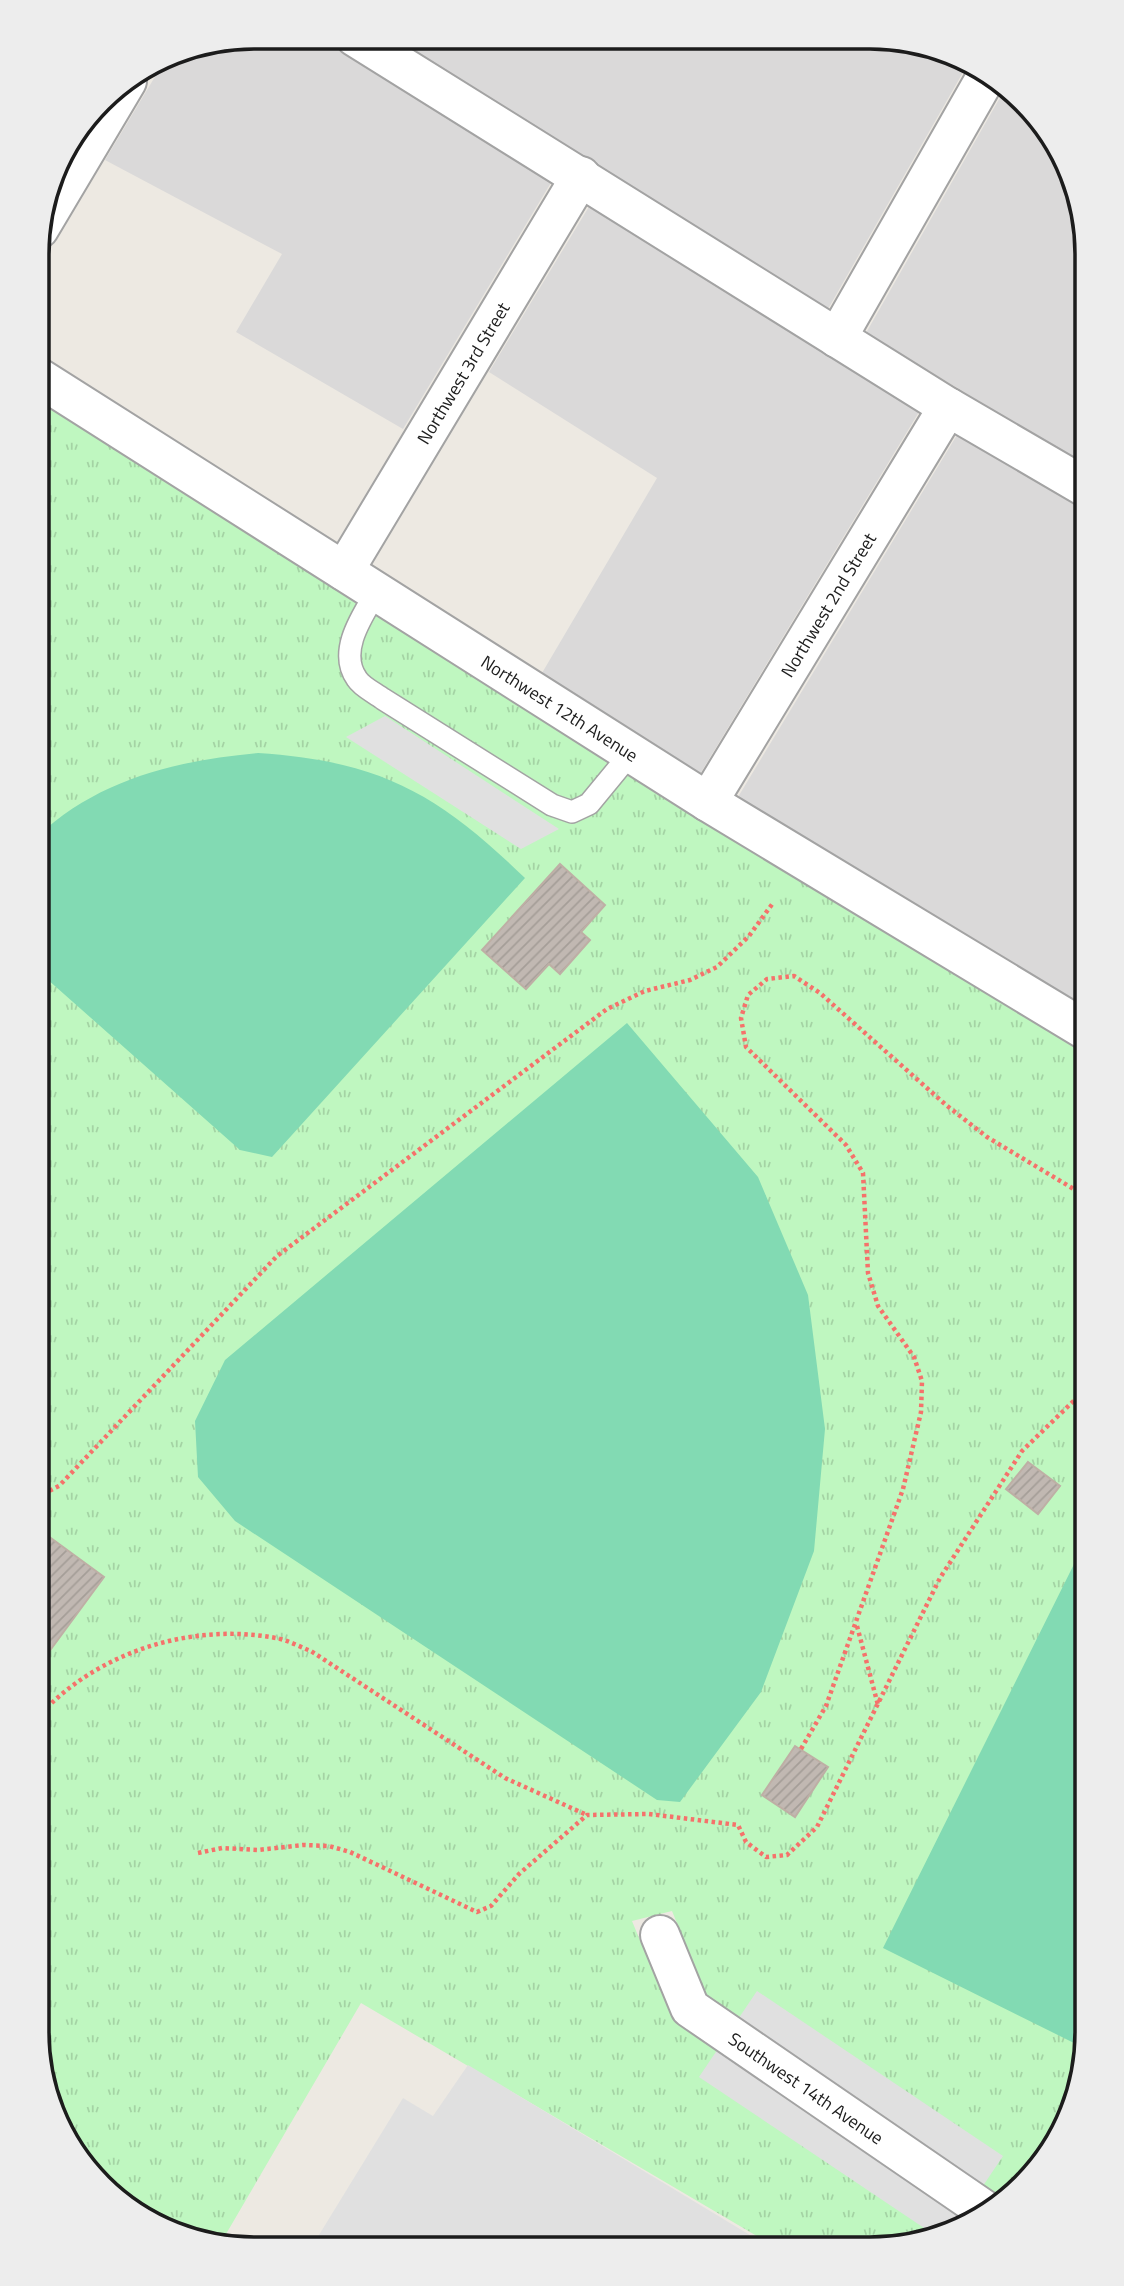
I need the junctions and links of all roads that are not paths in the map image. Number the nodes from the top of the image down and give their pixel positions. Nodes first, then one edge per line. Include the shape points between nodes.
1 (375, 49) edge
2 (983, 83) edge
3 (112, 107) edge
4 (581, 176) junction
5 (58, 196) edge
6 (837, 338) junction
7 (49, 384) edge
8 (948, 407) junction
9 (1075, 481) edge
10 (344, 570) junction
11 (377, 592) junction
12 (631, 752) junction
13 (708, 802) junction
14 (1075, 1024) edge
15 (660, 1935) dead end
16 (978, 2206) edge

1 - 4 street
2 - 6 street
3 - 5 street
4 - 6 street
4 - 10 street, Northwest 3rd Street
6 - 8 street
7 - 10 street, Northwest 12th Avenue
8 - 9 street
8 - 13 street, Northwest 2nd Street
10 - 11 street, Northwest 12th Avenue
11 - 12 street, Northwest 12th Avenue
11 - 12 lane via 353,638 350,662 357,680 394,706 552,805 572,812 589,804
12 - 13 street, Northwest 12th Avenue
13 - 14 street, Northwest 12th Avenue
15 - 16 street, Southwest 14th Avenue via 690,2008

